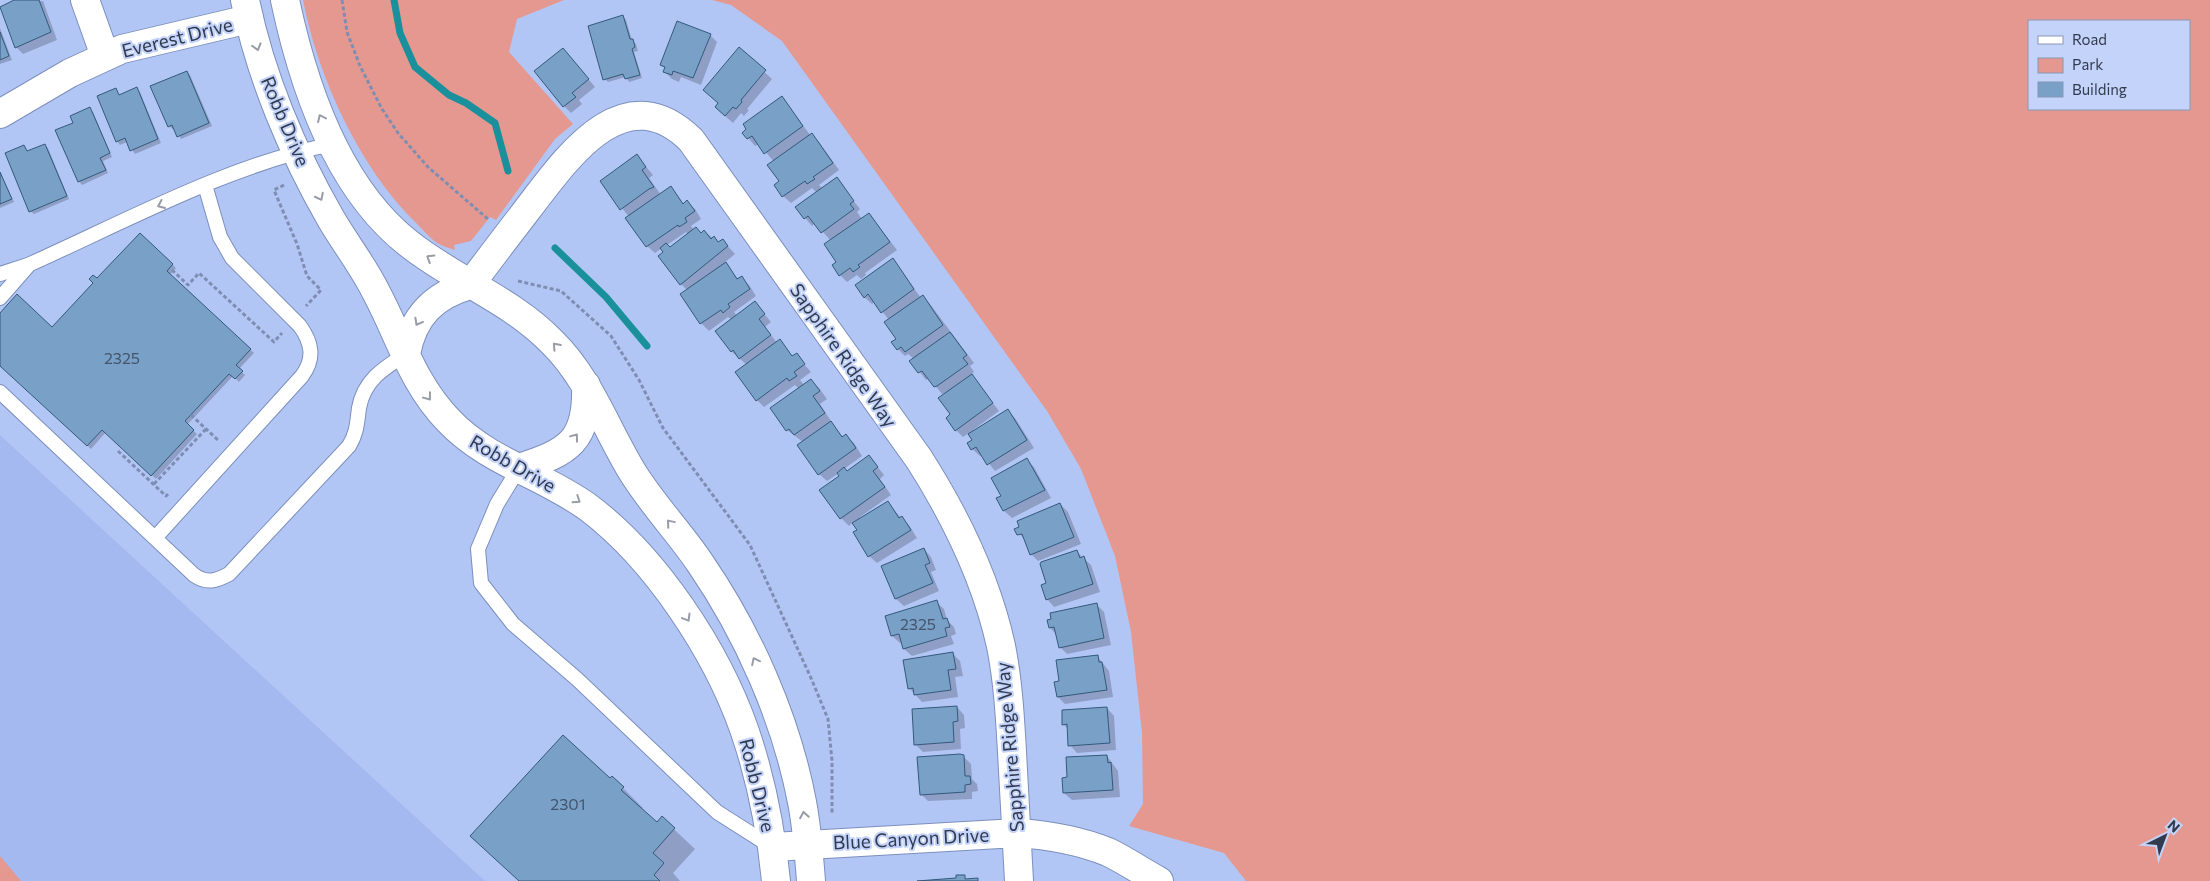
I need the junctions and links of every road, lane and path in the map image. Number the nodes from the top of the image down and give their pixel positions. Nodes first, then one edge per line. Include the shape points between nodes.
1 (86, 0) edge
2 (284, 0) edge
3 (342, 0) edge
4 (248, 10) edge
5 (105, 56) junction
6 (0, 114) edge
7 (333, 144) junction
8 (298, 151) junction
9 (291, 181) dead end
10 (205, 185) junction
11 (491, 222) dead end
12 (28, 265) junction
13 (172, 270) dead end
14 (0, 274) edge
15 (470, 285) junction
16 (0, 298) edge
17 (306, 306) dead end
18 (287, 327) dead end
19 (406, 354) junction
20 (586, 385) junction
21 (0, 392) edge
22 (191, 415) dead end
23 (206, 429) junction
24 (225, 433) dead end
25 (218, 440) junction
26 (212, 447) dead end
27 (118, 451) dead end
28 (519, 468) junction
29 (154, 484) junction
30 (173, 489) dead end
31 (155, 538) junction
32 (1017, 832) junction
33 (808, 844) junction
34 (773, 847) junction
35 (776, 881) edge
36 (812, 881) edge
37 (1019, 881) edge
38 (1159, 881) edge

1 - 5 street
7 -> 2 street, Robb Drive via 304,73
3 - 11 path via 347,32 360,66 398,133 428,167
4 - 5 street, Everest Drive
4 -> 8 street, Robb Drive via 265,73
5 - 6 street, Everest Drive
7 - 8 lane
15 -> 7 street, Robb Drive via 407,242 373,209
8 - 10 lane
8 -> 19 street, Robb Drive via 330,218 375,289
9 - 17 path via 274,190 298,244 306,276 321,290
10 -> 12 lane
10 - 31 lane via 220,237 232,258 300,326 308,338 311,358 302,376
12 - 14 lane
12 - 16 lane
13 - 18 path via 188,285 199,273 274,342
15 -> 19 street via 447,293 421,315
20 -> 15 street, Robb Drive via 554,343 538,328 505,303
15 - 32 street, Sapphire Ridge Way via 566,158 600,129 632,115 653,116 673,125 691,140 919,459 945,500 968,547 987,596 1001,647 1009,699
19 -> 28 street, Robb Drive via 424,392 451,424 476,445
19 - 31 lane via 382,369 366,388 361,399 356,434 349,446 229,574 220,580 203,581
28 -> 20 street via 562,452 572,441 583,426 587,407
33 -> 20 street, Robb Drive via 802,800 782,728 737,625 700,563 650,499
21 - 31 lane
22 - 23 path
23 - 25 path
23 - 29 path
24 - 25 path
25 - 26 path
27 - 29 path
28 -> 34 street, Robb Drive via 566,493 624,538 653,570 682,610 728,690 744,729
28 - 34 lane via 497,504 478,549 481,583 513,624 577,679 717,812
29 - 30 path via 166,496
32 - 33 street, Blue Canyon Drive
32 - 37 street, Sapphire Ridge Way
32 - 38 street, Blue Canyon Drive via 1078,841 1109,853
33 - 34 street, Blue Canyon Drive
33 - 36 street, Robb Drive
34 - 35 street, Robb Drive

